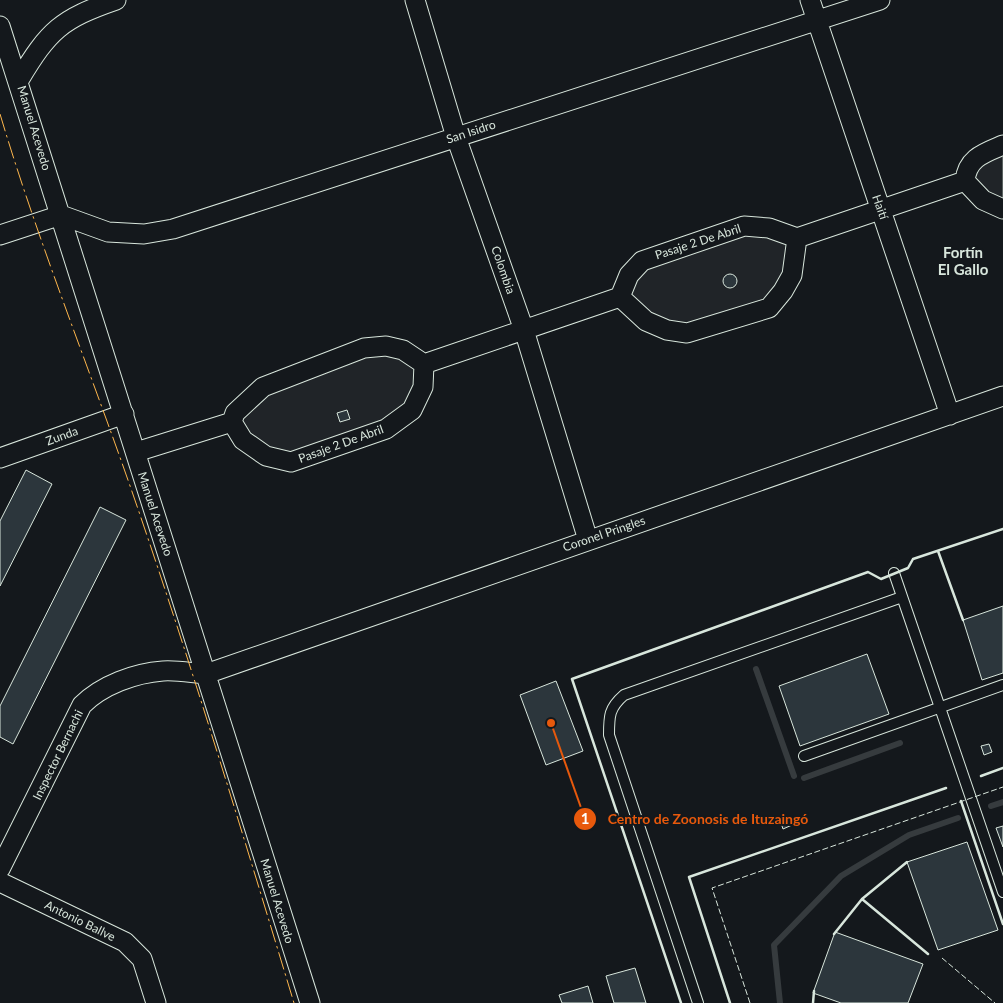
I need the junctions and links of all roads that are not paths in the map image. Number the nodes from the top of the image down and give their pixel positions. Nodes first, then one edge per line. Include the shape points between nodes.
1 (116, 0) edge
2 (415, 0) edge
3 (810, 0) edge
4 (880, 0) edge
5 (816, 21) junction
6 (0, 26) edge
7 (19, 80) junction
8 (456, 137) junction
9 (1003, 145) edge
10 (965, 181) junction
11 (1003, 209) edge
12 (881, 210) junction
13 (61, 215) junction
14 (0, 235) edge
15 (797, 238) junction
16 (620, 297) junction
17 (524, 330) junction
18 (424, 364) junction
19 (1003, 396) edge
20 (124, 414) junction
21 (950, 415) junction
22 (232, 422) junction
23 (136, 452) junction
24 (0, 458) edge
25 (588, 540) junction
26 (894, 573) dead end
27 (902, 597) junction
28 (206, 674) junction
29 (1003, 685) edge
30 (939, 708) junction
31 (804, 756) dead end
32 (0, 869) edge
33 (0, 882) edge
34 (1003, 892) edge
35 (156, 1003) edge
36 (310, 1003) edge
37 (698, 1003) edge

1 - 7 street via 80,12 51,32
2 - 8 street, Colombia
3 - 5 street, Haití
4 - 5 street, San Isidro
5 - 8 street, San Isidro
5 - 12 street, Haití
6 - 7 street, Manuel Acevedo
7 - 13 street, Manuel Acevedo
8 - 13 street, San Isidro via 173,230 144,234 108,232
8 - 17 street, Colombia
9 - 10 street via 980,155 966,169
10 - 11 street via 983,200
10 - 12 street
12 - 15 street
12 - 21 street, Haití
13 - 14 street
13 - 20 street, Manuel Acevedo
15 - 16 street, Pasaje 2 De Abril via 769,228 744,226 642,260 629,275
15 - 16 street via 792,275 769,308 687,333 667,330 646,321
16 - 17 street
17 - 18 street
17 - 25 street, Colombia
18 - 22 street via 403,350 386,346 364,348 263,388 235,413
18 - 22 street, Pasaje 2 De Abril via 422,387 412,410 386,429 291,462 266,456 243,440
19 - 21 street, Coronel Pringles
20 - 23 street, Manuel Acevedo
20 - 24 street, Zunda
21 - 25 street, Coronel Pringles
22 - 23 street
23 - 28 street, Manuel Acevedo
25 - 28 street, Coronel Pringles
26 - 27 lane
27 - 30 lane
27 - 37 lane via 624,695 612,705 609,736
28 - 32 street, Inspector Bernachi via 163,671 126,678 92,695 82,705
28 - 36 street, Manuel Acevedo
29 - 30 lane
30 - 31 lane
30 - 34 lane
33 - 35 street, Antonio Ballve via 125,942 142,960

